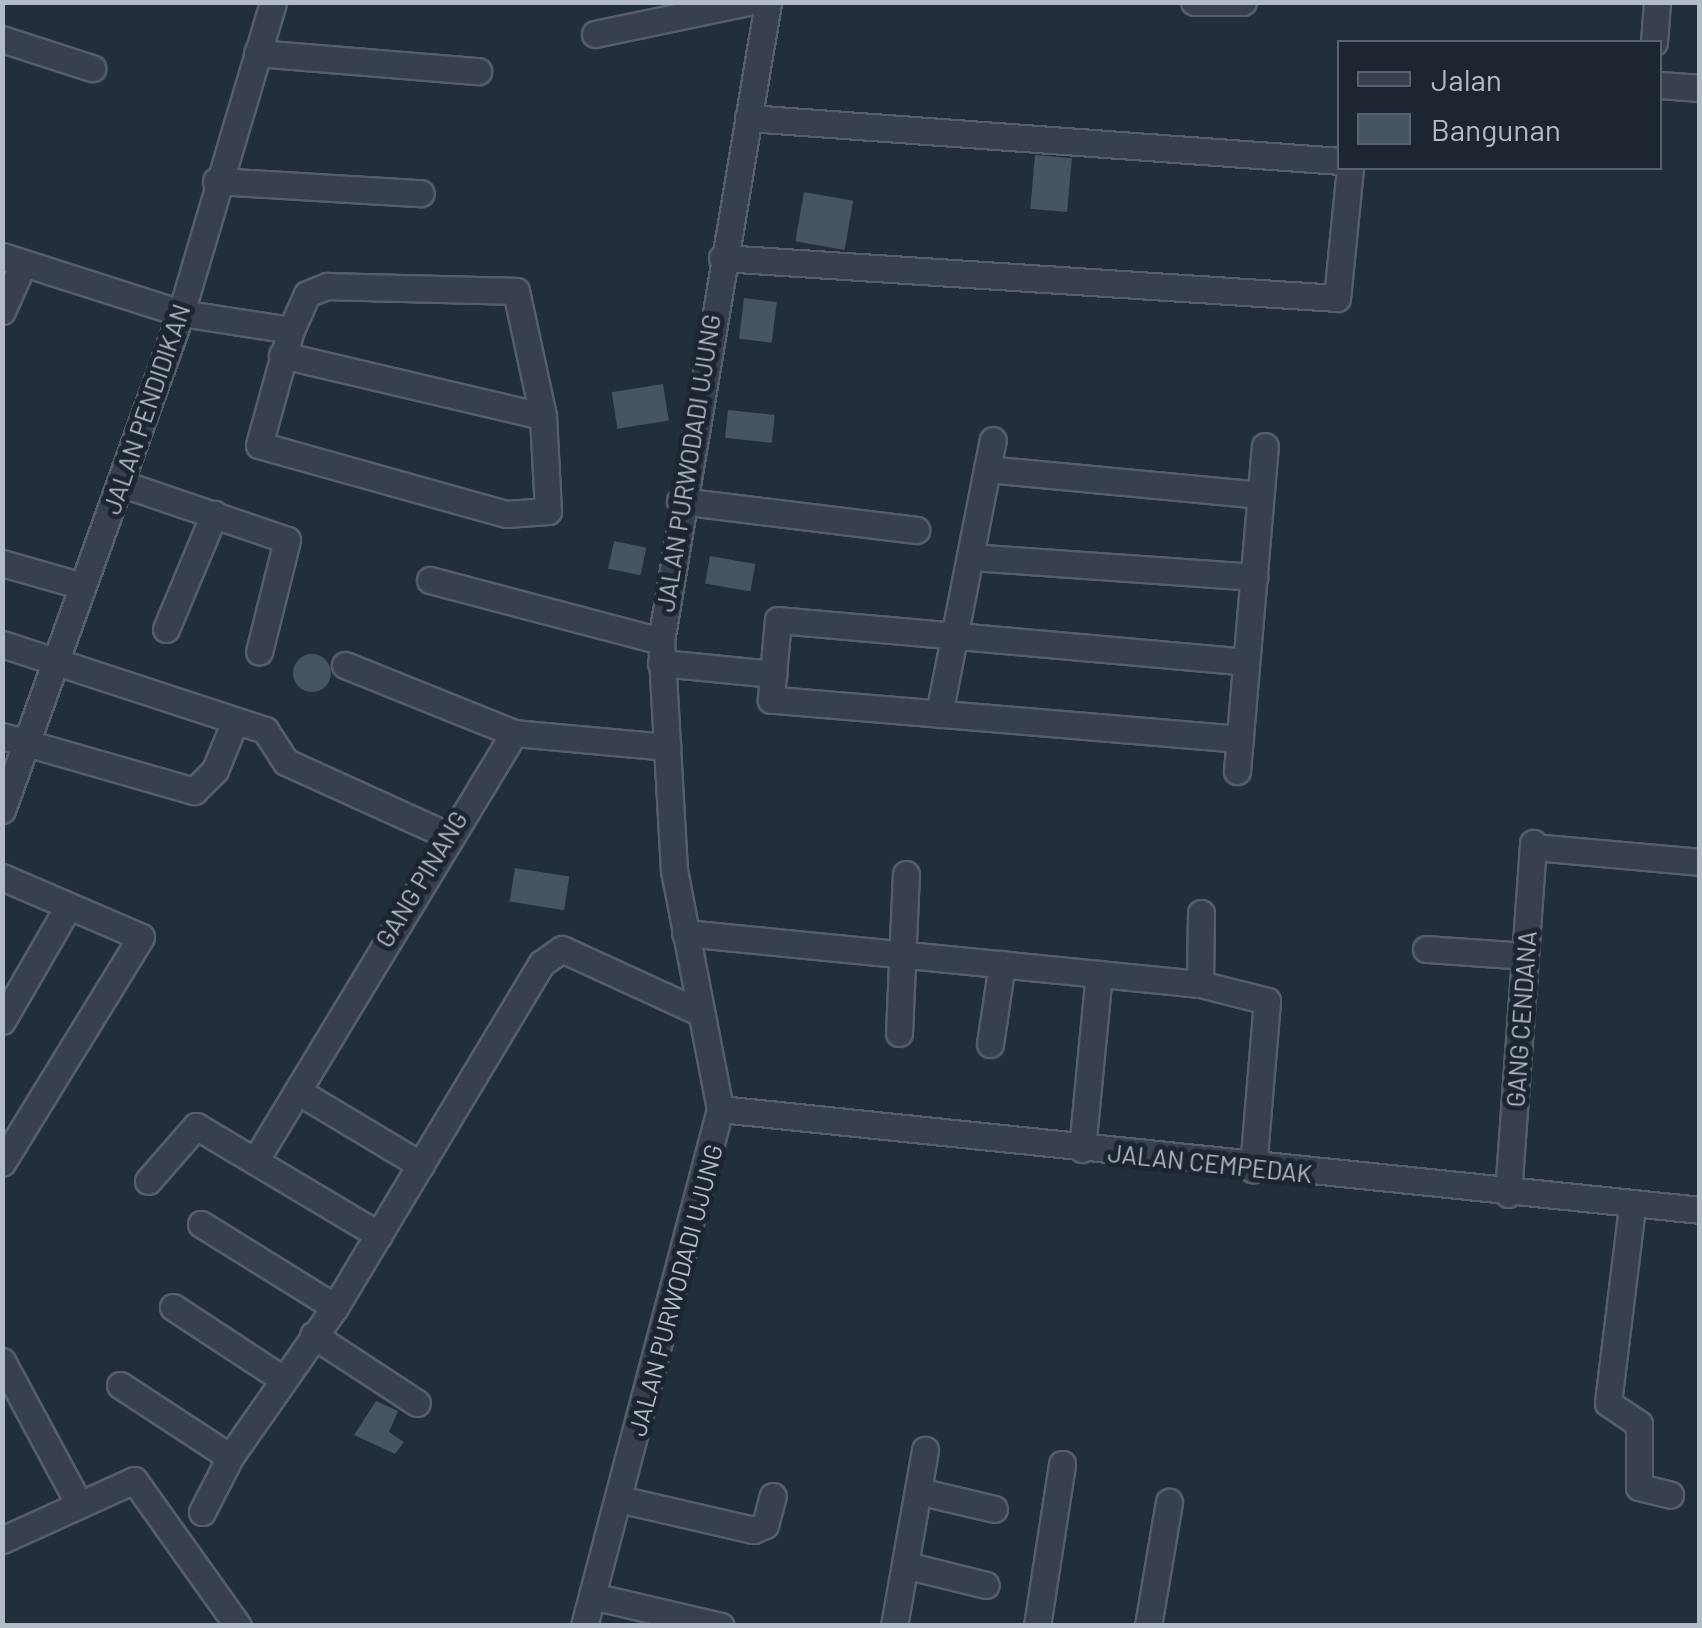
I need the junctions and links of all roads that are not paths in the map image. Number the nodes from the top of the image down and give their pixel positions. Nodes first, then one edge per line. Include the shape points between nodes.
1 (272, 2) edge
2 (748, 2) edge
3 (768, 2) edge
4 (1194, 2) edge
5 (1243, 2) edge
6 (1656, 2) edge
7 (595, 34) dead end
8 (2, 39) edge
9 (1654, 40) edge
10 (257, 53) junction
11 (92, 68) dead end
12 (478, 72) dead end
13 (1662, 85) edge
14 (1700, 88) edge
15 (748, 118) junction
16 (1337, 161) edge
17 (1350, 170) edge
18 (216, 181) junction
19 (421, 194) dead end
20 (722, 258) junction
21 (13, 260) edge
22 (2, 310) edge
23 (181, 313) junction
24 (291, 330) junction
25 (282, 356) junction
26 (543, 416) junction
27 (993, 440) dead end
28 (1265, 446) dead end
29 (987, 469) junction
30 (120, 483) junction
31 (1260, 495) junction
32 (680, 501) junction
33 (214, 514) junction
34 (916, 530) dead end
35 (970, 556) junction
36 (2, 563) edge
37 (1254, 576) junction
38 (430, 580) dead end
39 (82, 586) junction
40 (166, 629) dead end
41 (954, 636) junction
42 (2, 644) edge
43 (259, 652) dead end
44 (661, 652) junction
45 (63, 659) junction
46 (1246, 662) junction
47 (345, 665) dead end
48 (773, 674) junction
49 (939, 714) junction
50 (235, 721) junction
51 (514, 734) junction
52 (14, 739) edge
53 (1240, 739) junction
54 (667, 746) junction
55 (1237, 771) dead end
56 (2, 810) edge
57 (446, 835) junction
58 (1700, 862) edge
59 (906, 874) dead end
60 (2, 877) edge
61 (66, 910) junction
62 (1201, 913) dead end
63 (686, 933) junction
64 (1426, 949) dead end
65 (902, 954) junction
66 (1525, 956) junction
67 (1002, 964) junction
68 (1099, 974) junction
69 (1200, 984) junction
70 (701, 1013) junction
71 (2, 1021) edge
72 (899, 1033) dead end
73 (990, 1044) dead end
74 (299, 1092) junction
75 (720, 1109) junction
76 (1082, 1150) junction
77 (255, 1161) junction
78 (2, 1163) edge
79 (420, 1165) junction
80 (1253, 1168) junction
81 (148, 1180) dead end
82 (1508, 1194) junction
83 (1632, 1207) junction
84 (1700, 1210) edge
85 (201, 1224) dead end
86 (379, 1234) junction
87 (172, 1307) dead end
88 (336, 1307) junction
89 (314, 1334) junction
90 (2, 1362) edge
91 (281, 1378) junction
92 (120, 1384) dead end
93 (418, 1403) dead end
94 (925, 1450) dead end
95 (230, 1457) junction
96 (1062, 1464) dead end
97 (918, 1492) junction
98 (1670, 1494) dead end
99 (773, 1496) dead end
100 (618, 1499) junction
101 (77, 1500) junction
102 (1169, 1502) dead end
103 (994, 1509) dead end
104 (202, 1512) dead end
105 (5, 1534) edge
106 (904, 1566) junction
107 (986, 1585) dead end
108 (592, 1596) junction
109 (238, 1626) edge
110 (584, 1626) edge
111 (721, 1626) edge
112 (894, 1626) edge
113 (1037, 1626) edge
114 (1148, 1626) edge

1 - 10 street, JALAN PENDIDIKAN
2 - 7 street
3 - 15 street, JALAN PURWODADI UJUNG
4 - 5 street
6 - 9 street
8 - 11 street
10 - 12 street
10 - 18 street, JALAN PENDIDIKAN
13 - 14 street
15 - 16 street
15 - 20 street, JALAN PURWODADI UJUNG
17 - 20 street via 1336,298
18 - 19 street
18 - 23 street, JALAN PENDIDIKAN
20 - 32 street, JALAN PURWODADI UJUNG
21 - 22 street
21 - 23 street
23 - 24 street
23 - 30 street, JALAN PENDIDIKAN
24 - 25 street
24 - 26 street via 307,294 327,286 516,291
25 - 26 street
25 - 26 street via 258,445 506,514 548,511
27 - 29 street
28 - 31 street
29 - 31 street
29 - 35 street
30 - 33 street
30 - 39 street, JALAN PENDIDIKAN
31 - 37 street
32 - 34 street
32 - 44 street, JALAN PURWODADI UJUNG
33 - 40 street
33 - 43 street via 290,546
35 - 37 street
35 - 41 street
36 - 39 street
37 - 46 street
38 - 44 street
39 - 45 street, JALAN PENDIDIKAN
41 - 46 street
41 - 48 street via 778,620
41 - 49 street
42 - 45 street
44 - 48 street
44 - 54 street, JALAN PURWODADI UJUNG
45 - 50 street
45 - 52 street, JALAN PENDIDIKAN
46 - 53 street
47 - 51 street
48 - 49 street via 771,700
49 - 53 street
50 - 52 street via 215,770 194,791
50 - 57 street via 265,730 286,762
51 - 54 street
51 - 57 street, GANG PINANG
52 - 56 street, JALAN PENDIDIKAN
53 - 55 street
54 - 63 street, JALAN PURWODADI UJUNG
57 - 74 street, GANG PINANG
58 - 66 street, GANG CENDANA via 1533,845
59 - 65 street
60 - 61 street
61 - 71 street
61 - 78 street via 142,937
62 - 69 street
63 - 65 street
63 - 70 street, JALAN PURWODADI UJUNG
64 - 66 street
65 - 67 street
65 - 72 street
66 - 82 street, GANG CENDANA
67 - 68 street
67 - 73 street
68 - 69 street
68 - 76 street
69 - 80 street via 1267,1001
70 - 75 street, JALAN PURWODADI UJUNG
70 - 79 street via 562,949 542,962
74 - 77 street, GANG PINANG
74 - 79 street
75 - 76 street, JALAN CEMPEDAK
75 - 100 street, JALAN PURWODADI UJUNG
76 - 80 street, JALAN CEMPEDAK
77 - 81 street via 196,1126
77 - 86 street
79 - 86 street
80 - 82 street, JALAN CEMPEDAK
82 - 83 street, JALAN CEMPEDAK
83 - 84 street, JALAN CEMPEDAK
83 - 98 street via 1608,1402 1640,1424 1639,1487
85 - 88 street
86 - 88 street
87 - 91 street
88 - 89 street
89 - 91 street
89 - 93 street
90 - 101 street
91 - 95 street
92 - 95 street
94 - 97 street
95 - 104 street
96 - 113 street
97 - 103 street
97 - 106 street
99 - 100 street via 764,1525 753,1530
100 - 108 street, JALAN PURWODADI UJUNG
101 - 105 street
101 - 109 street via 126,1478 141,1486
102 - 114 street
106 - 107 street
106 - 112 street
108 - 110 street, JALAN PURWODADI UJUNG
108 - 111 street

